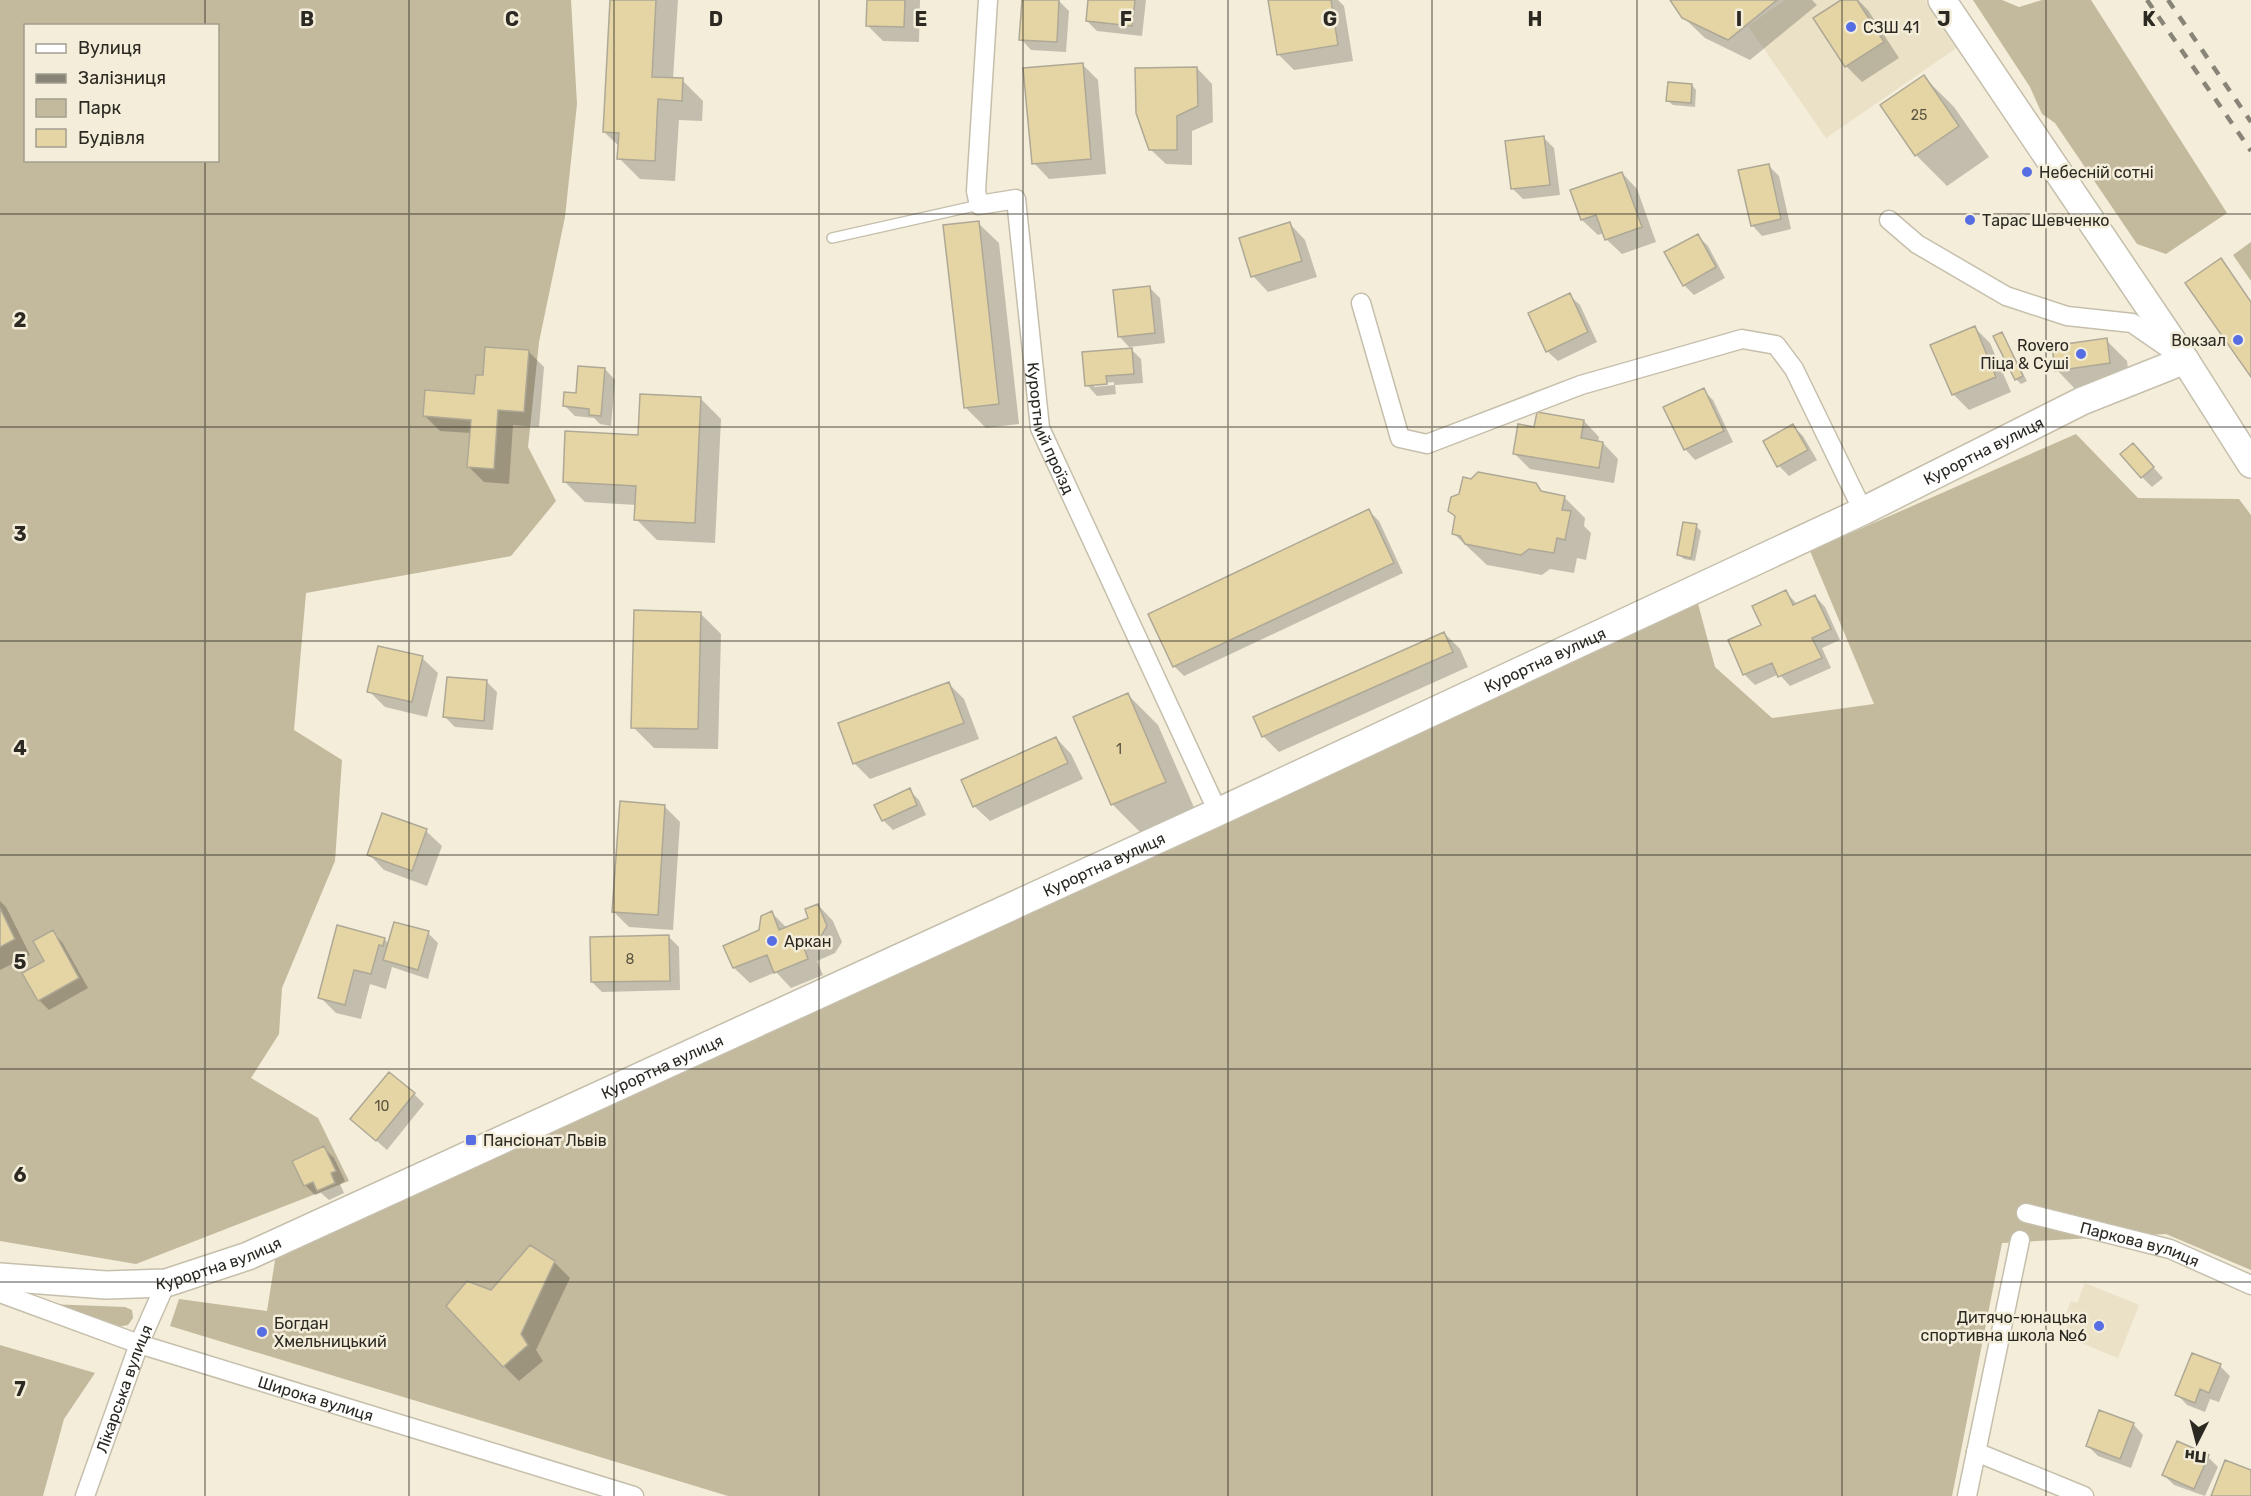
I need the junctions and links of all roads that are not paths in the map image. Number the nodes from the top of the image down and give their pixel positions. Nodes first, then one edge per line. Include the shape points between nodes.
1 (988, 0) edge
2 (1942, 0) edge
3 (979, 205) junction
4 (1889, 220) dead end
5 (832, 238) dead end
6 (1361, 303) dead end
7 (2185, 360) junction
8 (2251, 464) edge
9 (1863, 511) junction
10 (1218, 812) junction
11 (2026, 1214) dead end
12 (2020, 1240) dead end
13 (0, 1277) edge
14 (166, 1283) junction
15 (2251, 1285) edge
16 (0, 1293) edge
17 (139, 1344) junction
18 (1976, 1452) junction
19 (85, 1496) edge
20 (634, 1496) edge
21 (1967, 1496) edge
22 (2084, 1496) edge

1 - 3 street via 976,191
2 - 7 main road
3 - 5 lane, Курортний проїзд
3 - 10 street, Курортний проїзд via 1016,199 1040,428
4 - 7 street via 1917,244 2006,296 2067,316 2132,323
6 - 9 street via 1400,438 1427,444 1581,385 1673,358 1742,339 1776,345 1794,369
7 - 8 main road
7 - 9 main road, Курортна вулиця via 2082,400
9 - 10 main road, Курортна вулиця
10 - 14 main road, Курортна вулиця via 248,1256
11 - 15 street, Паркова вулиця via 2170,1249
12 - 18 street
13 - 14 main road, Курортна вулиця via 106,1285
14 - 17 street, Лікарська вулиця
16 - 17 street, Широка вулиця
17 - 19 street, Лікарська вулиця
17 - 20 street, Широка вулиця
18 - 21 street
18 - 22 street

